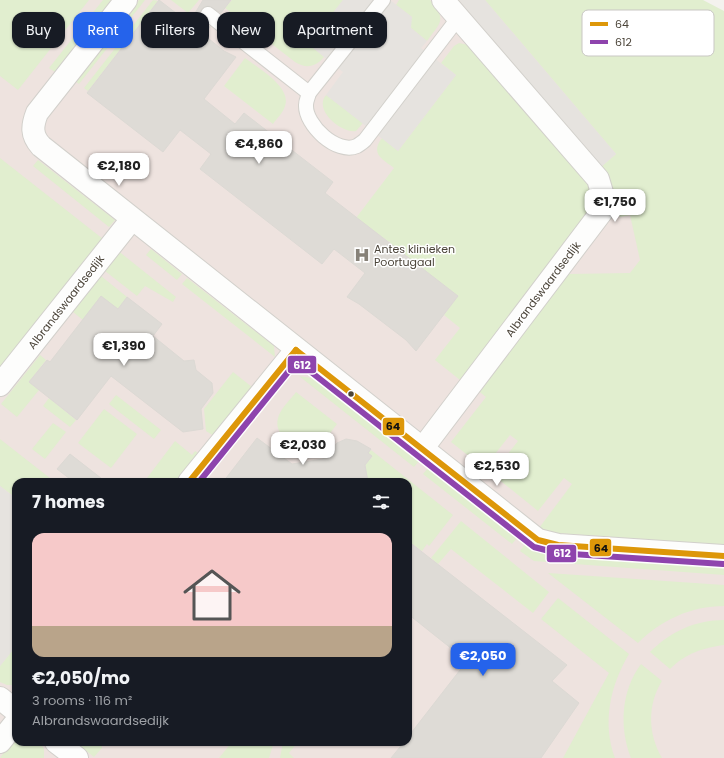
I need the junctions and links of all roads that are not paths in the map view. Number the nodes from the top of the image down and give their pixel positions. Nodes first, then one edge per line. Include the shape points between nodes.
1 (126, 0) edge
2 (382, 0) edge
3 (444, 0) edge
4 (209, 15) edge
5 (459, 17) junction
6 (309, 93) junction
7 (132, 219) junction
8 (296, 350) junction
9 (0, 386) edge
10 (422, 449) junction
11 (193, 478) edge
12 (724, 556) edge
13 (0, 698) edge
14 (12, 708) edge
15 (12, 727) edge
16 (0, 742) edge

1 - 7 street via 37,112 32,129 41,146
2 - 6 lane
3 - 5 street, Albrandswaardsedijk
4 - 6 lane
5 - 6 lane via 365,140 357,146 347,147 335,143 314,128 306,105
5 - 10 street, Albrandswaardsedijk via 598,179 606,206
7 - 8 street
7 - 9 street, Albrandswaardsedijk
8 - 10 street
8 - 11 street
10 - 12 street via 530,535 544,542
13 - 14 street
15 - 16 street

